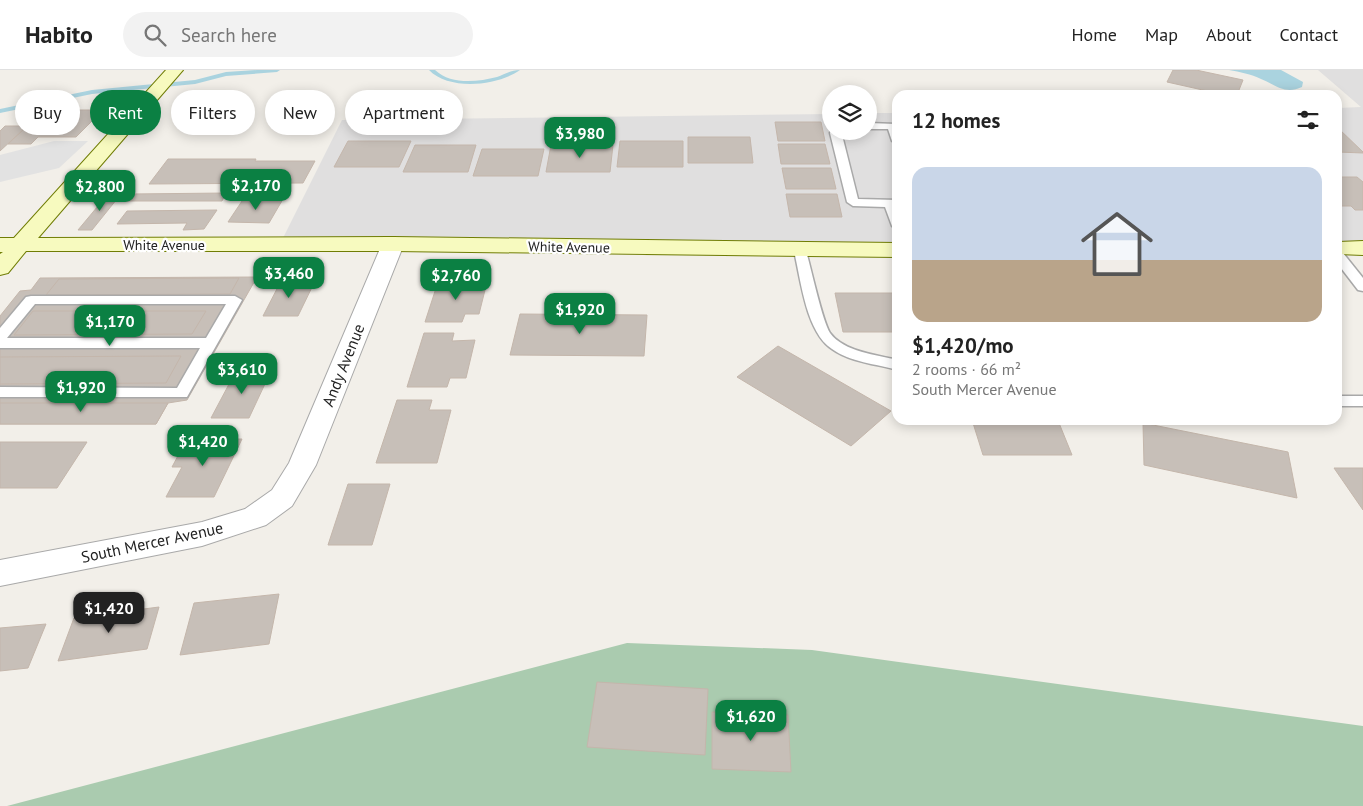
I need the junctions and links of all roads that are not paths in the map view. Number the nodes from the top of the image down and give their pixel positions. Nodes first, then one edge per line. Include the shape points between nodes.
1 (175, 71) edge
2 (877, 126) edge
3 (892, 126) edge
4 (837, 140) edge
5 (892, 204) edge
6 (393, 244) junction
7 (11, 245) edge
8 (1342, 248) edge
9 (1363, 248) edge
10 (892, 250) edge
11 (800, 251) junction
12 (1342, 261) edge
13 (0, 268) edge
14 (1363, 287) edge
15 (0, 337) edge
16 (0, 343) edge
17 (210, 343) junction
18 (892, 365) edge
19 (0, 392) edge
20 (1342, 401) edge
21 (1363, 401) edge
22 (290, 485) joint
23 (0, 573) edge

1 - 7 street
2 - 3 lane
4 - 5 lane via 853,202
6 - 7 street, White Avenue
6 - 11 street, White Avenue
6 - 22 street, Andy Avenue via 302,465
7 - 13 street
8 - 9 street
10 - 11 street, White Avenue
11 - 18 lane via 824,334 837,346 854,354
12 - 14 lane
15 - 17 lane via 31,300 235,300
16 - 17 lane
17 - 19 lane via 182,393
20 - 21 lane
22 - 23 street, South Mercer Avenue via 282,498 255,518 202,534

